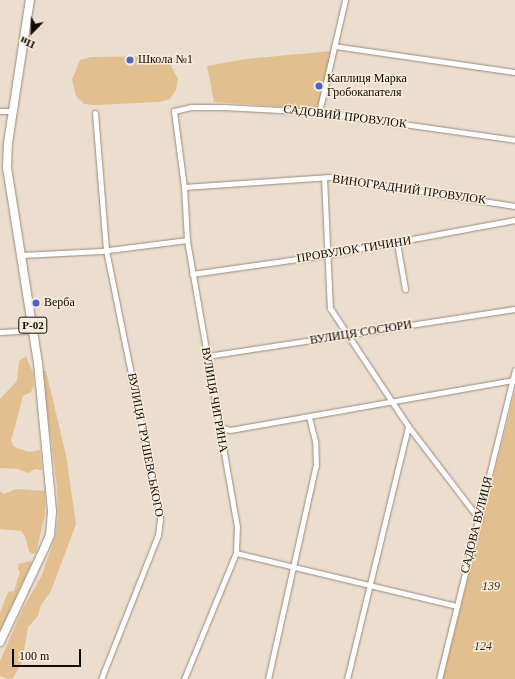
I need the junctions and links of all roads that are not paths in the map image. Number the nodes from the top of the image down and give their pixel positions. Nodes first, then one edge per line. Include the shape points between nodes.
1 (30, 0) edge
2 (345, 0) edge
3 (334, 46) junction
4 (515, 72) edge
5 (0, 111) edge
6 (13, 111) junction
7 (174, 111) joint
8 (319, 112) junction
9 (95, 113) dead end
10 (515, 140) edge
11 (324, 178) junction
12 (184, 187) junction
13 (515, 206) edge
14 (515, 220) edge
15 (187, 240) junction
16 (397, 243) junction
17 (106, 250) junction
18 (22, 255) junction
19 (326, 255) junction
20 (192, 274) junction
21 (405, 288) dead end
22 (515, 309) edge
23 (33, 330) junction
24 (0, 332) edge
25 (348, 335) junction
26 (207, 356) junction
27 (515, 370) edge
28 (513, 380) junction
29 (392, 402) junction
30 (308, 417) junction
31 (408, 426) junction
32 (219, 427) junction
33 (479, 519) junction
34 (236, 553) junction
35 (292, 566) junction
36 (368, 585) junction
37 (457, 606) junction
38 (0, 642) edge
39 (101, 679) edge
40 (184, 679) edge
41 (268, 679) edge
42 (346, 679) edge
43 (439, 679) edge

1 - 6 main road, Р-02
2 - 3 street
3 - 4 street
3 - 8 street
5 - 6 street
6 - 18 main road, Р-02 via 7,168
7 - 8 street, САДОВИЙ ПРОВУЛОК via 199,107
7 - 12 street, ВУЛИЦЯ ЧИГРИНА
8 - 10 street, САДОВИЙ ПРОВУЛОК
9 - 17 street, ВУЛИЦЯ ГРУШЕВСЬКОГО
11 - 12 street, ВИНОГРАДНИЙ ПРОВУЛОК
11 - 13 street, ВИНОГРАДНИЙ ПРОВУЛОК via 330,176
11 - 19 street
12 - 15 street, ВУЛИЦЯ ЧИГРИНА
14 - 16 street, ПРОВУЛОК ТИЧИНИ
15 - 17 street
15 - 20 street, ВУЛИЦЯ ЧИГРИНА
16 - 19 street, ПРОВУЛОК ТИЧИНИ
16 - 21 street
17 - 18 street
17 - 39 street, ВУЛИЦЯ ГРУШЕВСЬКОГО via 160,519 158,535
18 - 23 main road, Р-02
19 - 20 street, ПРОВУЛОК ТИЧИНИ
19 - 25 street via 330,308
20 - 26 street, ВУЛИЦЯ ЧИГРИНА
22 - 25 street, ВУЛИЦЯ СОСЮРИ
23 - 24 street
23 - 38 main road, Р-02 via 52,511 50,535
25 - 26 street, ВУЛИЦЯ СОСЮРИ
25 - 29 street
26 - 32 street, ВУЛИЦЯ ЧИГРИНА
27 - 28 street, САДОВА ВУЛИЦЯ
28 - 29 street
28 - 33 street, САДОВА ВУЛИЦЯ
29 - 30 street
29 - 31 street
30 - 32 street via 230,430
30 - 35 street via 315,441 316,465
31 - 33 street
31 - 36 street
32 - 34 street, ВУЛИЦЯ ЧИГРИНА via 237,526
33 - 37 street, САДОВА ВУЛИЦЯ
34 - 35 street
34 - 40 street, ВУЛИЦЯ ЧИГРИНА
35 - 36 street
35 - 41 street
36 - 37 street
36 - 42 street
37 - 43 street, САДОВА ВУЛИЦЯ

